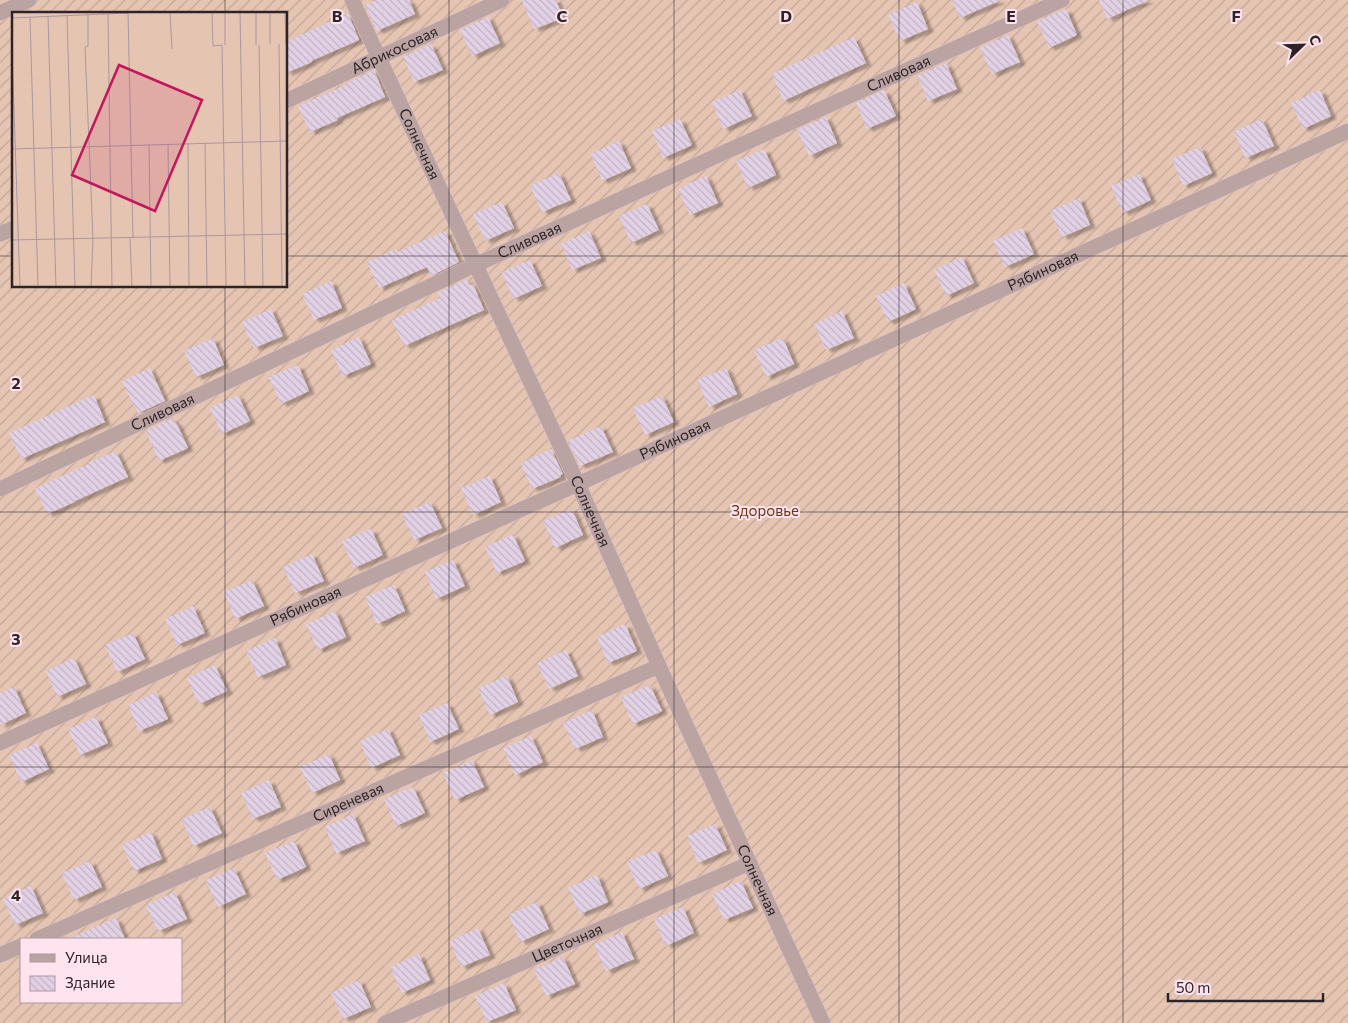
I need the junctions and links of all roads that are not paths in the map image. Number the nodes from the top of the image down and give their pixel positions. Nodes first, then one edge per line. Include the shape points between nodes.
1 (29, 0) edge
2 (352, 0) edge
3 (502, 0) edge
4 (1062, 0) edge
5 (0, 14) edge
6 (379, 58) junction
7 (288, 100) edge
8 (1348, 131) edge
9 (12, 229) edge
10 (0, 234) edge
11 (475, 265) junction
12 (578, 484) junction
13 (0, 489) edge
14 (659, 666) junction
15 (0, 743) edge
16 (750, 864) junction
17 (39, 938) edge
18 (20, 946) edge
19 (0, 955) edge
20 (385, 1023) edge
21 (823, 1023) edge

1 - 5 street
2 - 6 street, Солнечная
3 - 6 street, Абрикосовая
4 - 11 street, Сливовая
6 - 7 street, Абрикосовая
6 - 11 street, Солнечная
8 - 12 street, Рябиновая
9 - 10 street
11 - 12 street, Солнечная
11 - 13 street, Сливовая
12 - 14 street, Солнечная
12 - 15 street, Рябиновая
14 - 16 street, Солнечная
14 - 17 street, Сиреневая
16 - 20 street, Цветочная
16 - 21 street, Солнечная
18 - 19 street

